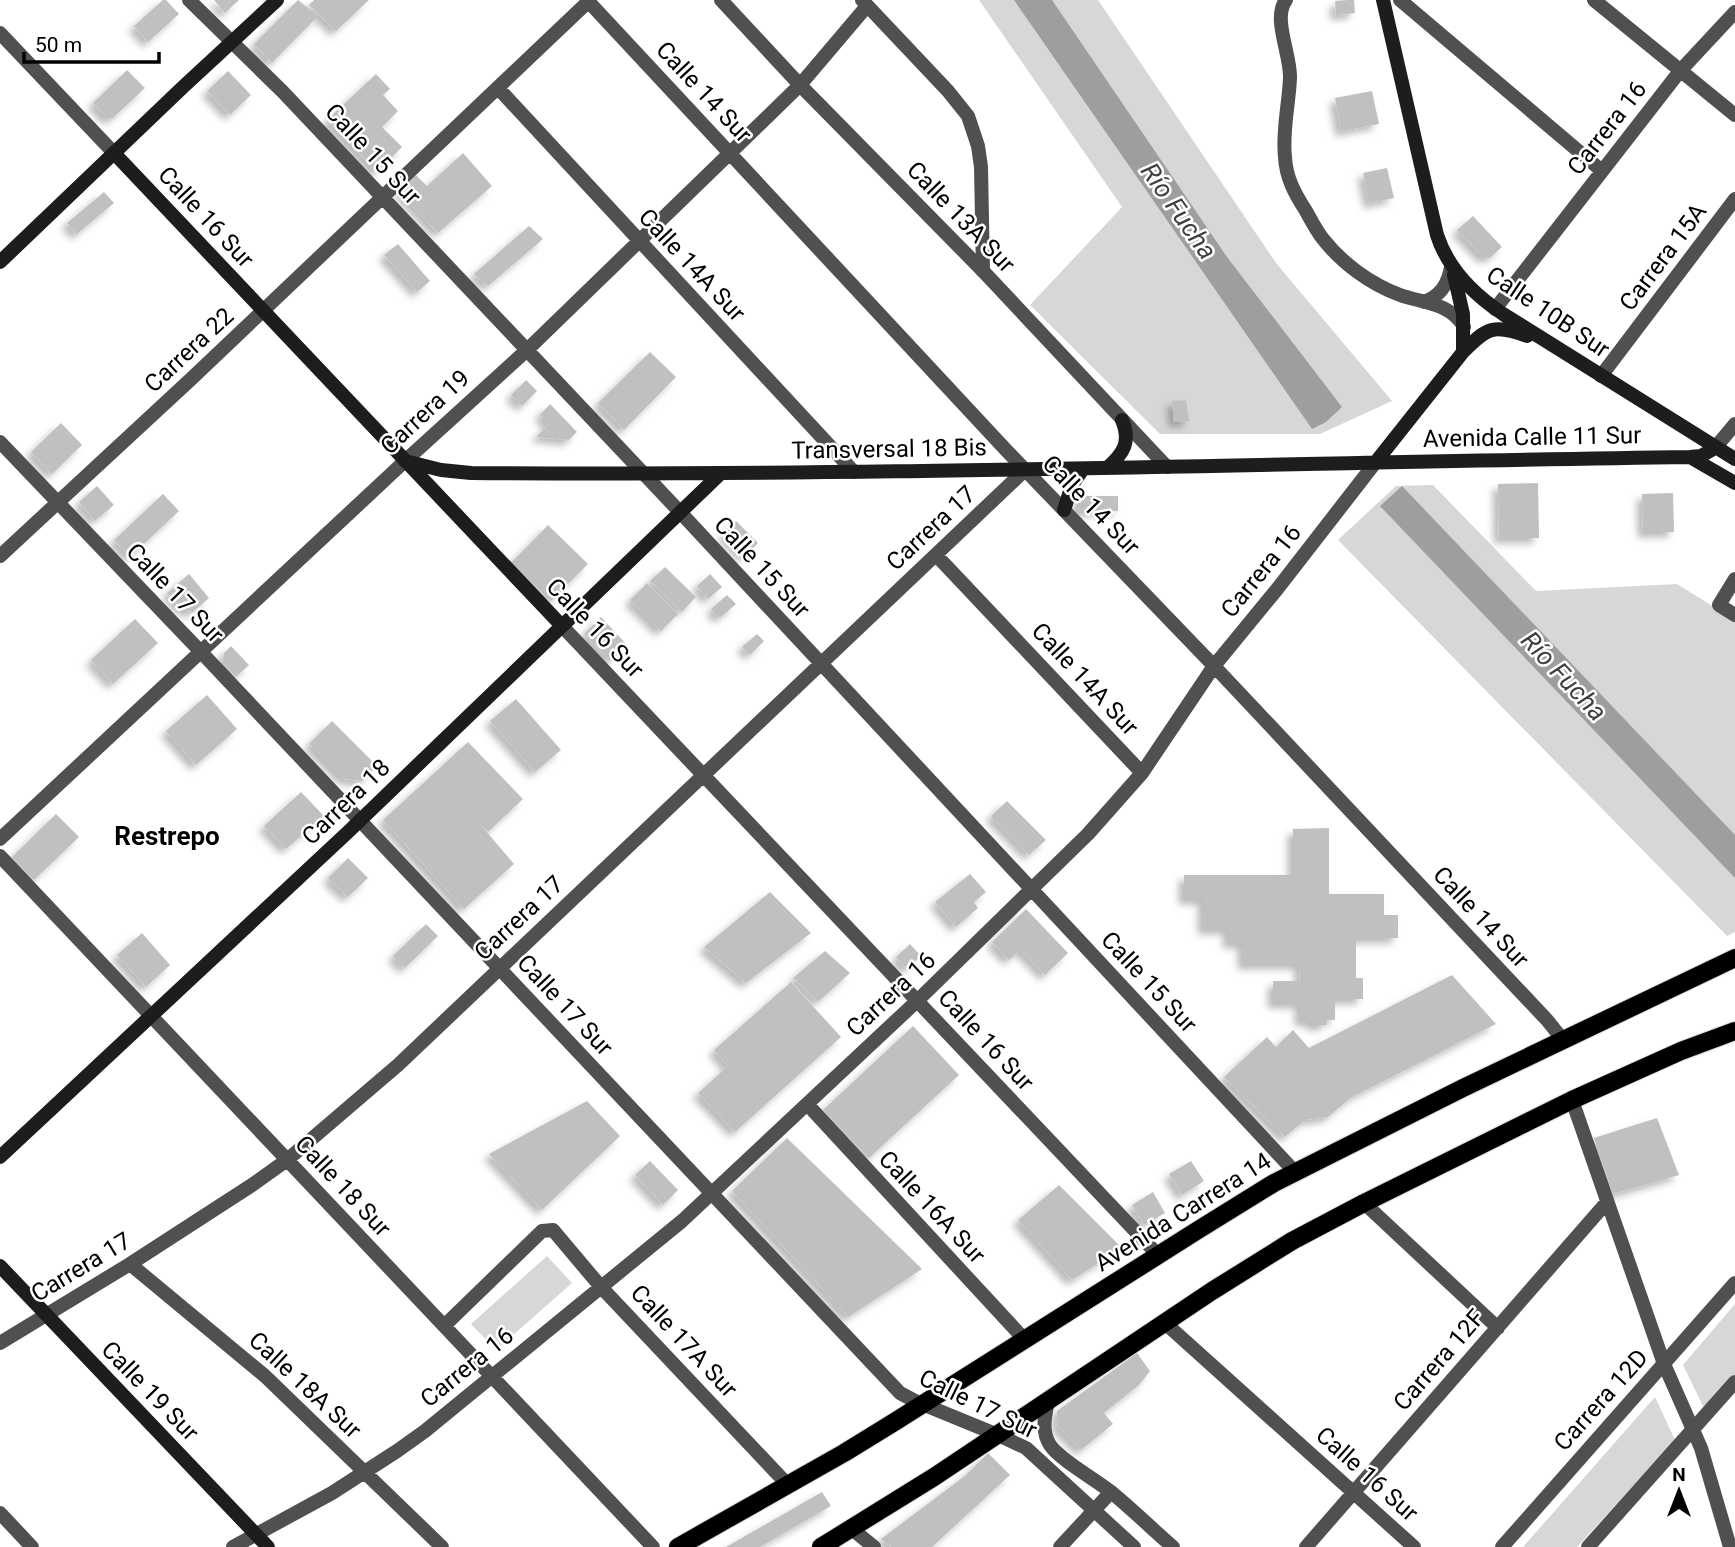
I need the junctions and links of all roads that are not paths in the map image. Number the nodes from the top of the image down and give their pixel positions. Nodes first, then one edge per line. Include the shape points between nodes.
1 (189, 0) edge
2 (277, 0) edge
3 (589, 0) edge
4 (721, 0) edge
5 (1383, 0) edge
6 (1400, 0) edge
7 (1594, 0) edge
8 (1285, 2) edge
9 (865, 3) edge
10 (1735, 12) edge
11 (0, 33) edge
12 (232, 42) junction
13 (1680, 71) junction
14 (800, 85) junction
15 (498, 88) junction
16 (1735, 116) edge
17 (114, 152) junction
18 (729, 153) junction
19 (1602, 171) junction
20 (383, 197) junction
21 (1735, 199) edge
22 (639, 240) junction
23 (0, 262) edge
24 (1448, 263) junction
25 (983, 271) junction
26 (1424, 302) junction
27 (1495, 309) junction
28 (264, 311) junction
29 (1464, 327) junction
30 (1550, 344) junction
31 (527, 349) junction
32 (1463, 352) junction
33 (1601, 376) junction
34 (1122, 420) junction
35 (1735, 424) edge
36 (0, 442) edge
37 (1715, 448) junction
38 (1690, 457) junction
39 (1735, 459) edge
40 (405, 461) junction
41 (1375, 463) junction
42 (1167, 467) junction
43 (1107, 468) junction
44 (1083, 469) junction
45 (1025, 470) junction
46 (854, 472) junction
47 (645, 474) junction
48 (720, 474) junction
49 (1735, 483) edge
50 (58, 503) junction
51 (1063, 510) junction
52 (680, 512) junction
53 (936, 555) junction
54 (0, 556) edge
55 (1735, 579) edge
56 (1735, 615) edge
57 (562, 626) junction
58 (201, 652) junction
59 (821, 663) junction
60 (1214, 666) junction
61 (1142, 773) junction
62 (704, 775) junction
63 (360, 821) junction
64 (0, 839) edge
65 (0, 856) edge
66 (1032, 890) junction
67 (1735, 958) edge
68 (499, 969) junction
69 (917, 1001) junction
70 (151, 1017) junction
71 (1735, 1031) edge
72 (1563, 1040) junction
73 (1572, 1100) junction
74 (807, 1104) junction
75 (0, 1157) edge
76 (287, 1160) junction
77 (1295, 1172) junction
78 (711, 1193) junction
79 (1607, 1202) junction
80 (1364, 1203) junction
81 (1158, 1255) junction
82 (130, 1264) junction
83 (0, 1265) edge
84 (1735, 1283) edge
85 (601, 1287) junction
86 (47, 1314) junction
87 (1165, 1323) junction
88 (444, 1326) junction
89 (1497, 1328) junction
90 (1025, 1340) junction
91 (0, 1343) edge
92 (1664, 1364) junction
93 (492, 1376) junction
94 (1735, 1382) edge
95 (1048, 1401) junction
96 (923, 1405) junction
97 (1693, 1429) junction
98 (998, 1434) junction
99 (365, 1472) junction
100 (788, 1485) junction
101 (1111, 1492) junction
102 (1353, 1492) junction
103 (1094, 1511) junction
104 (0, 1513) edge
105 (852, 1529) junction
106 (255, 1534) junction
107 (32, 1547) edge
108 (233, 1547) edge
109 (268, 1547) edge
110 (442, 1547) edge
111 (653, 1547) edge
112 (678, 1547) edge
113 (821, 1547) edge
114 (874, 1547) edge
115 (1060, 1547) edge
116 (1134, 1547) edge
117 (1173, 1547) edge
118 (1306, 1547) edge
119 (1414, 1547) edge
120 (1502, 1547) edge
121 (1588, 1547) edge
122 (1730, 1547) edge

1 - 12 street, Calle 15 Sur
2 - 12 main road
3 - 15 street, Carrera 22
3 - 18 street, Calle 14 Sur
4 - 14 street, Calle 13A Sur
5 - 24 main road, Calle 10B Sur via 1434,227
6 - 19 street
7 - 13 street
8 - 26 street via 1282,26 1290,71 1284,143 1293,191 1341,258 1372,282
9 - 14 street, Carrera 19
9 - 25 street via 968,116 981,166
10 - 13 street, Carrera 16
11 - 17 street, Calle 16 Sur
12 - 17 main road
12 - 20 street, Calle 15 Sur
13 - 16 street
13 - 19 street, Carrera 16
14 - 18 street, Carrera 19
14 - 25 street, Calle 13A Sur
15 - 20 street, Carrera 22
15 - 22 street, Calle 14A Sur
17 - 23 main road
17 - 28 main road, Calle 16 Sur
18 - 22 street, Carrera 19
18 - 45 street, Calle 14 Sur
19 - 27 street, Carrera 16
20 - 28 street, Carrera 22
20 - 31 street, Calle 15 Sur
21 - 33 street, Carrera 15A
22 - 31 street, Carrera 19
22 - 46 street, Calle 14A Sur
24 - 26 street via 1443,290
24 - 27 main road, Calle 10B Sur
24 - 29 main road via 1458,288
25 - 34 street, Calle 13A Sur
26 - 29 street via 1450,311
27 - 30 main road, Calle 10B Sur
28 - 40 main road, Calle 16 Sur
28 - 50 street, Carrera 22
29 - 32 main road
30 - 32 main road, Carrera 16 via 1497,328 1484,332
30 - 33 main road, Calle 10B Sur
31 - 40 street, Carrera 19
31 - 47 street, Calle 15 Sur
32 - 41 main road, Carrera 16
33 - 37 main road, Calle 10B Sur
34 - 42 street, Calle 13A Sur
34 - 43 main road via 1124,447
35 - 37 street
36 - 50 street, Calle 17 Sur
37 - 38 main road, Avenida Calle 11 Sur
37 - 39 main road
38 - 41 main road, Avenida Calle 11 Sur
38 - 49 main road
40 - 47 main road, Transversal 18 Bis via 471,473
40 - 57 main road, Calle 16 Sur
40 - 58 street, Carrera 19
41 - 42 main road, Transversal 18 Bis
41 - 60 street, Carrera 16
42 - 43 main road, Transversal 18 Bis
43 - 44 main road, Transversal 18 Bis
44 - 45 main road, Transversal 18 Bis
44 - 51 main road
45 - 46 main road, Transversal 18 Bis
45 - 51 street, Calle 14 Sur
45 - 53 street, Carrera 17
46 - 48 main road, Transversal 18 Bis
47 - 48 main road, Transversal 18 Bis
47 - 52 street, Calle 15 Sur
48 - 52 main road, Carrera 18
50 - 54 street, Carrera 22
50 - 58 street, Calle 17 Sur
51 - 60 street, Calle 14 Sur
52 - 57 main road, Carrera 18
52 - 59 street, Calle 15 Sur
53 - 59 street, Carrera 17
53 - 61 street, Calle 14A Sur
55 - 56 street via 1719,605
57 - 62 street, Calle 16 Sur
57 - 63 main road, Carrera 18
58 - 63 street, Calle 17 Sur
58 - 64 street, Carrera 19
59 - 62 street, Carrera 17
59 - 66 street, Calle 15 Sur
60 - 61 street, Carrera 16
60 - 72 street, Calle 14 Sur
61 - 66 street, Carrera 16
62 - 68 street, Carrera 17
62 - 69 street, Calle 16 Sur
63 - 68 street, Calle 17 Sur
63 - 70 main road, Carrera 18
65 - 70 street, Calle 18 Sur
66 - 69 street, Carrera 16
66 - 77 street, Calle 15 Sur
67 - 72 main road, Avenida Carrera 14
68 - 76 street, Carrera 17 via 398,1065
68 - 78 street, Calle 17 Sur
69 - 74 street, Carrera 16
69 - 81 street, Calle 16 Sur
70 - 75 main road, Carrera 18
70 - 76 street, Calle 18 Sur
71 - 73 main road
72 - 77 main road, Avenida Carrera 14
73 - 79 street
73 - 80 main road
74 - 78 street, Carrera 16
74 - 90 street, Calle 16A Sur
76 - 82 street, Carrera 17
76 - 88 street, Calle 18 Sur
77 - 81 main road, Avenida Carrera 14
78 - 85 street, Carrera 16
78 - 96 street, Calle 17 Sur via 900,1392
79 - 89 street, Carrera 12F
79 - 92 street
80 - 87 main road via 1259,1261
80 - 89 street
81 - 90 main road, Avenida Carrera 14
82 - 86 street, Carrera 17
82 - 99 street, Calle 18A Sur via 265,1376
83 - 86 main road, Calle 19 Sur
84 - 92 street, Carrera 12D
85 - 88 street, Calle 17A Sur via 553,1230 542,1231
85 - 93 street, Carrera 16
85 - 100 street, Calle 17A Sur
86 - 91 street, Carrera 17
86 - 106 main road, Calle 19 Sur
87 - 95 main road
87 - 102 street, Calle 16 Sur
88 - 93 street, Calle 18 Sur
89 - 102 street, Carrera 12F
90 - 96 main road, Avenida Carrera 14
92 - 97 street
92 - 120 street, Carrera 12D
93 - 99 street, Carrera 16
93 - 111 street, Calle 18 Sur
94 - 97 street
95 - 98 main road
95 - 101 street, Calle 17 Sur via 1044,1426 1050,1445
96 - 98 street, Calle 17 Sur
96 - 100 main road, Avenida Carrera 14
97 - 121 street
97 - 122 street
98 - 103 street, Calle 17 Sur via 1026,1448
98 - 105 main road
99 - 106 street, Carrera 16
99 - 110 street, Calle 18A Sur
100 - 112 main road, Avenida Carrera 14
101 - 103 street
101 - 117 street, Calle 17 Sur
102 - 118 street, Carrera 12F
102 - 119 street, Calle 16 Sur
103 - 115 street
103 - 116 street, Calle 17 Sur
104 - 107 street
105 - 113 main road
105 - 114 street
106 - 108 street, Carrera 16
106 - 109 main road, Calle 19 Sur

